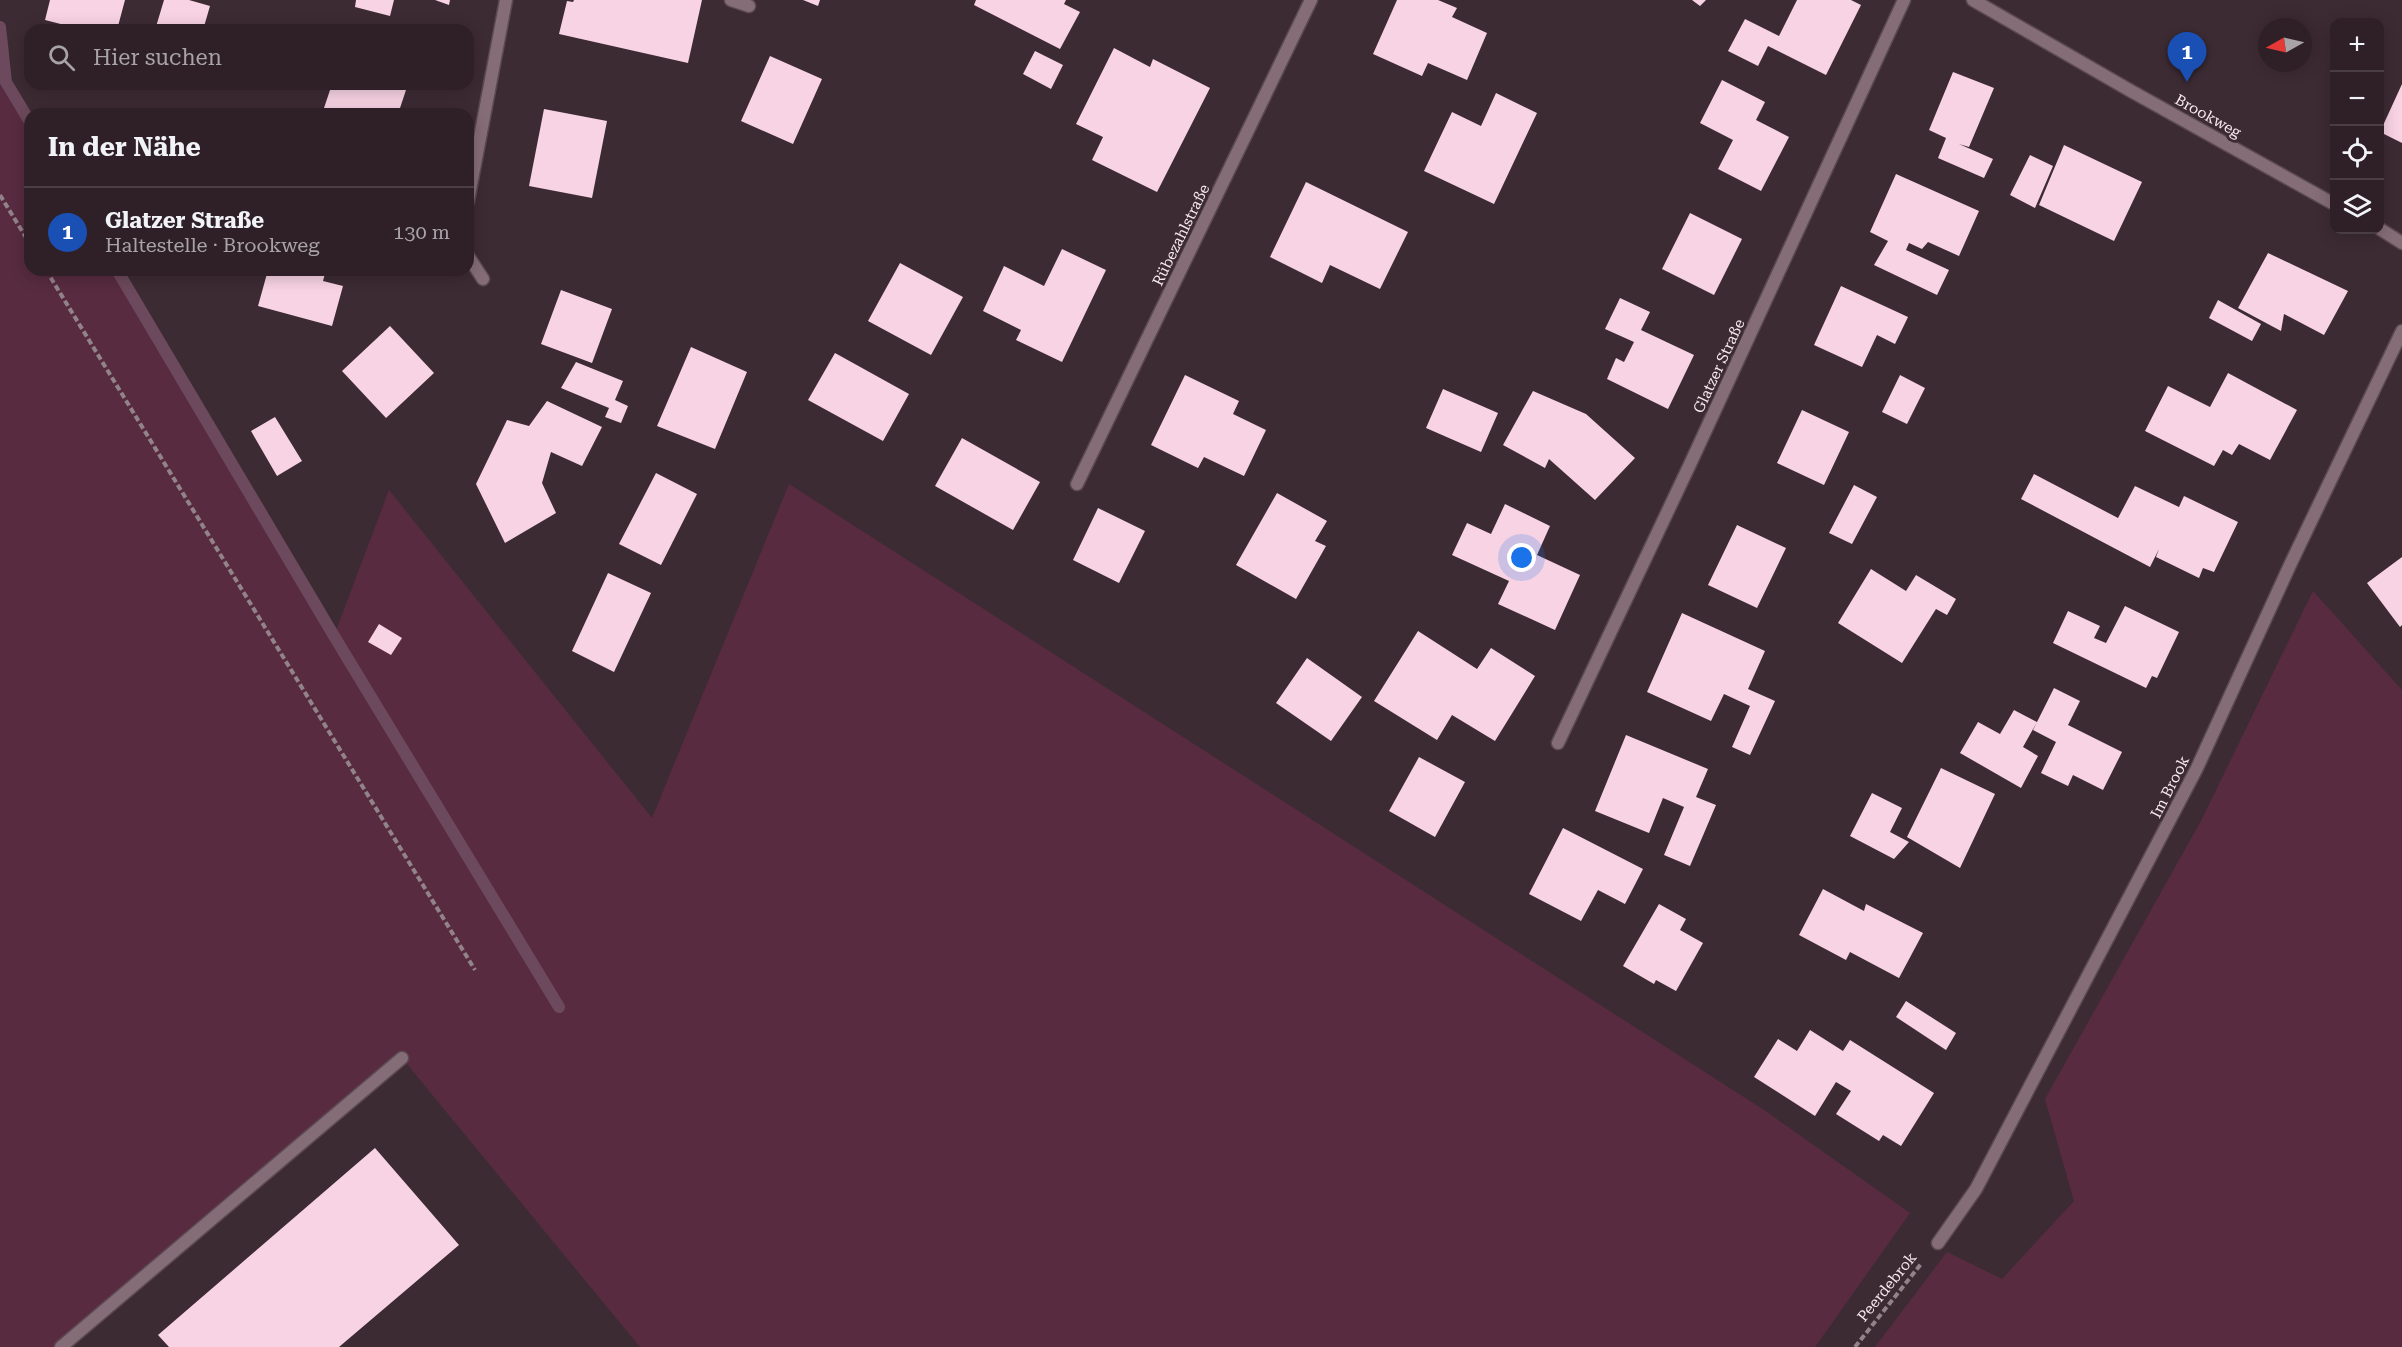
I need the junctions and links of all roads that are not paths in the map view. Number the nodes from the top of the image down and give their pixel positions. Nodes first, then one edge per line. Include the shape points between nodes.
1 (506, 0) edge
2 (731, 0) edge
3 (1311, 0) edge
4 (1904, 0) edge
5 (1973, 0) edge
6 (749, 6) dead end
7 (474, 169) edge
8 (2330, 202) edge
9 (2384, 232) edge
10 (2402, 243) edge
11 (474, 265) edge
12 (483, 279) dead end
13 (2402, 331) edge
14 (1077, 484) dead end
15 (1558, 743) dead end
16 (402, 1058) dead end
17 (1938, 1243) road end
18 (61, 1347) edge

1 - 7 street
2 - 6 street
3 - 14 street, Rübezahlstraße
4 - 15 street, Glatzer Straße
5 - 8 street, Brookweg
9 - 10 street
11 - 12 street
13 - 17 street, Im Brook via 2197,768 1976,1189
16 - 18 street

